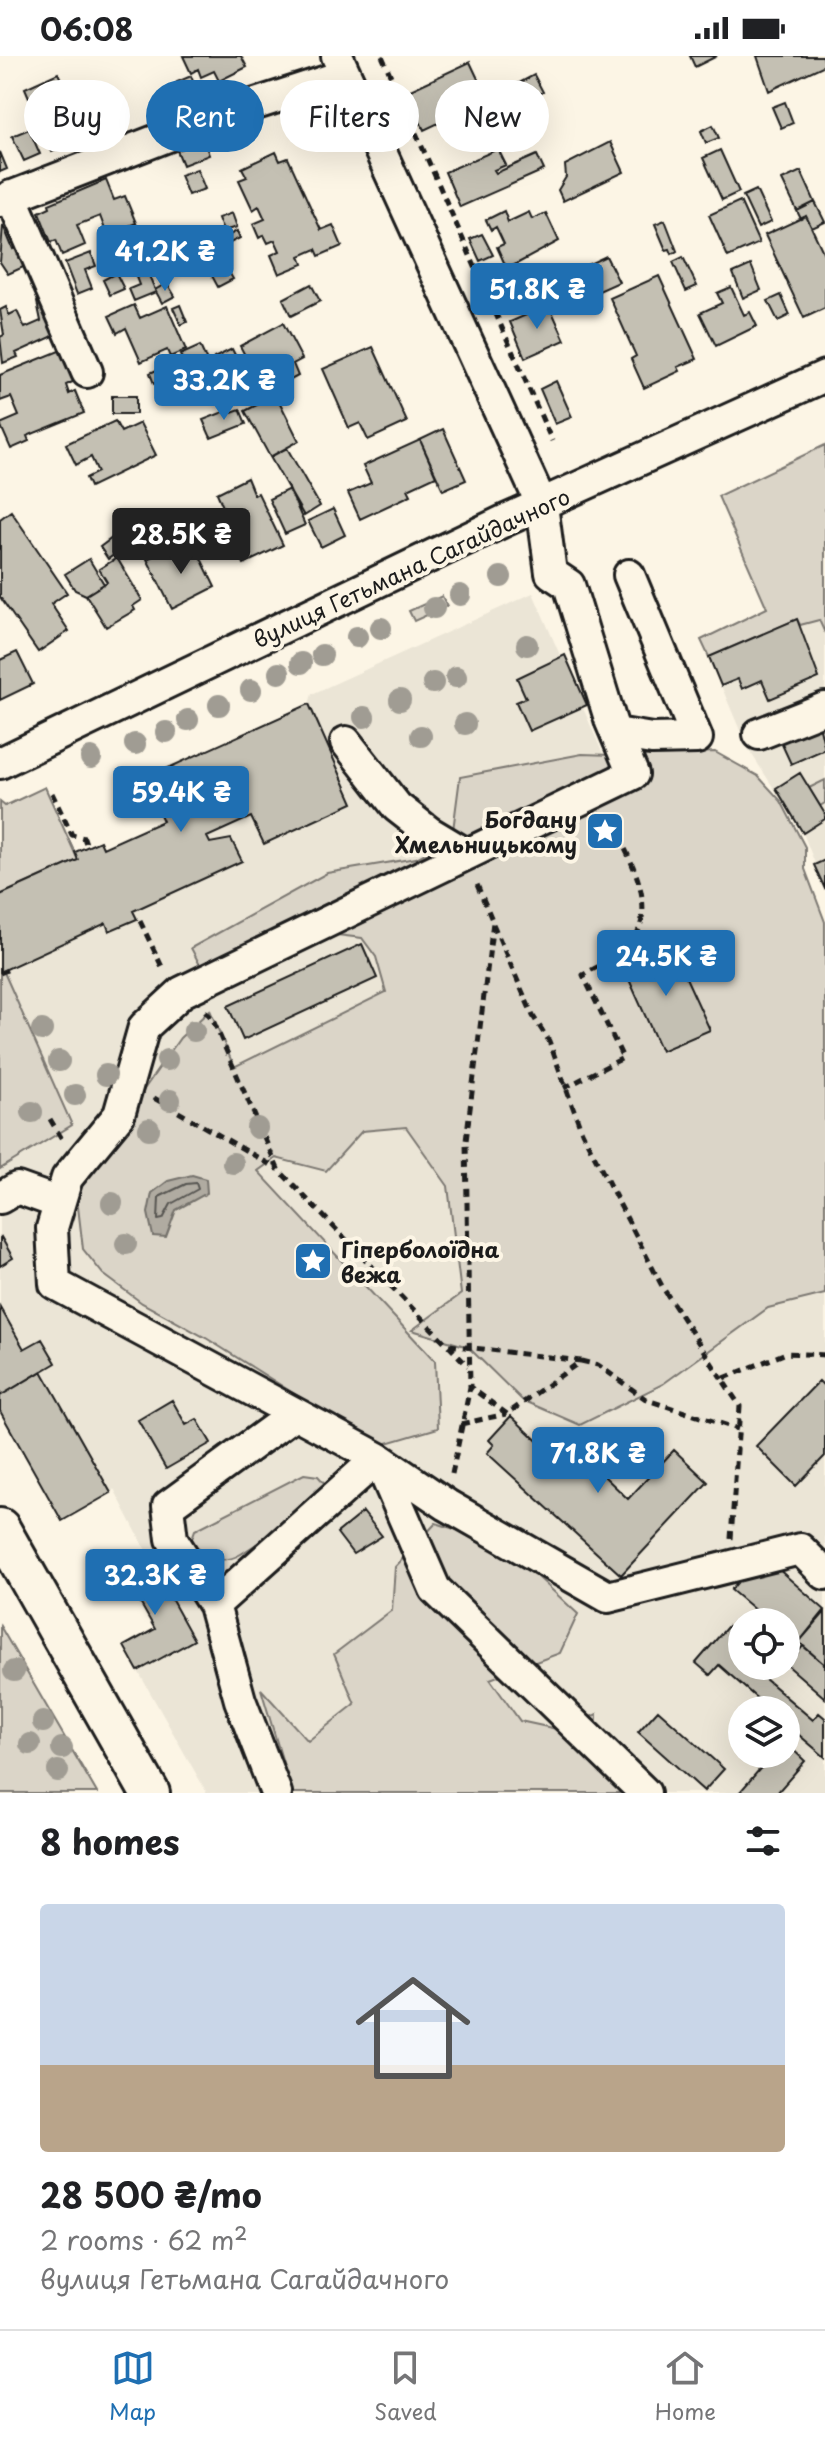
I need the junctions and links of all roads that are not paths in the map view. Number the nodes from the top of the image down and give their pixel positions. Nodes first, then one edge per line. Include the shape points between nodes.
1 (341, 65) edge
2 (5, 198) edge
3 (87, 372) dead end
4 (825, 376) edge
5 (542, 505) junction
6 (629, 575) dead end
7 (825, 708) edge
8 (616, 733) junction
9 (759, 734) dead end
10 (346, 742) dead end
11 (0, 763) edge
12 (464, 853) junction
13 (0, 1198) edge
14 (59, 1203) junction
15 (294, 1414) junction
16 (378, 1458) junction
17 (0, 1528) edge
18 (825, 1574) edge
19 (214, 1605) junction
20 (150, 1793) edge
21 (276, 1793) edge
22 (645, 1793) edge

1 - 2 street
1 - 5 street
2 - 3 street
4 - 5 street, вулиця Гетьмана Сагайдачного
5 - 8 street via 551,573 569,585
5 - 11 street, вулиця Гетьмана Сагайдачного
6 - 8 street via 697,738
7 - 9 street
8 - 12 street via 633,774
10 - 12 street via 397,807
12 - 14 street via 182,992 144,1027 119,1115 67,1178
13 - 14 street via 17,1188
14 - 15 street via 52,1228 55,1284
15 - 16 street
15 - 19 street via 168,1506 172,1539
16 - 18 street via 447,1505 608,1597 800,1549
16 - 19 street
16 - 22 street via 435,1589
17 - 20 main road
19 - 21 street via 240,1700

